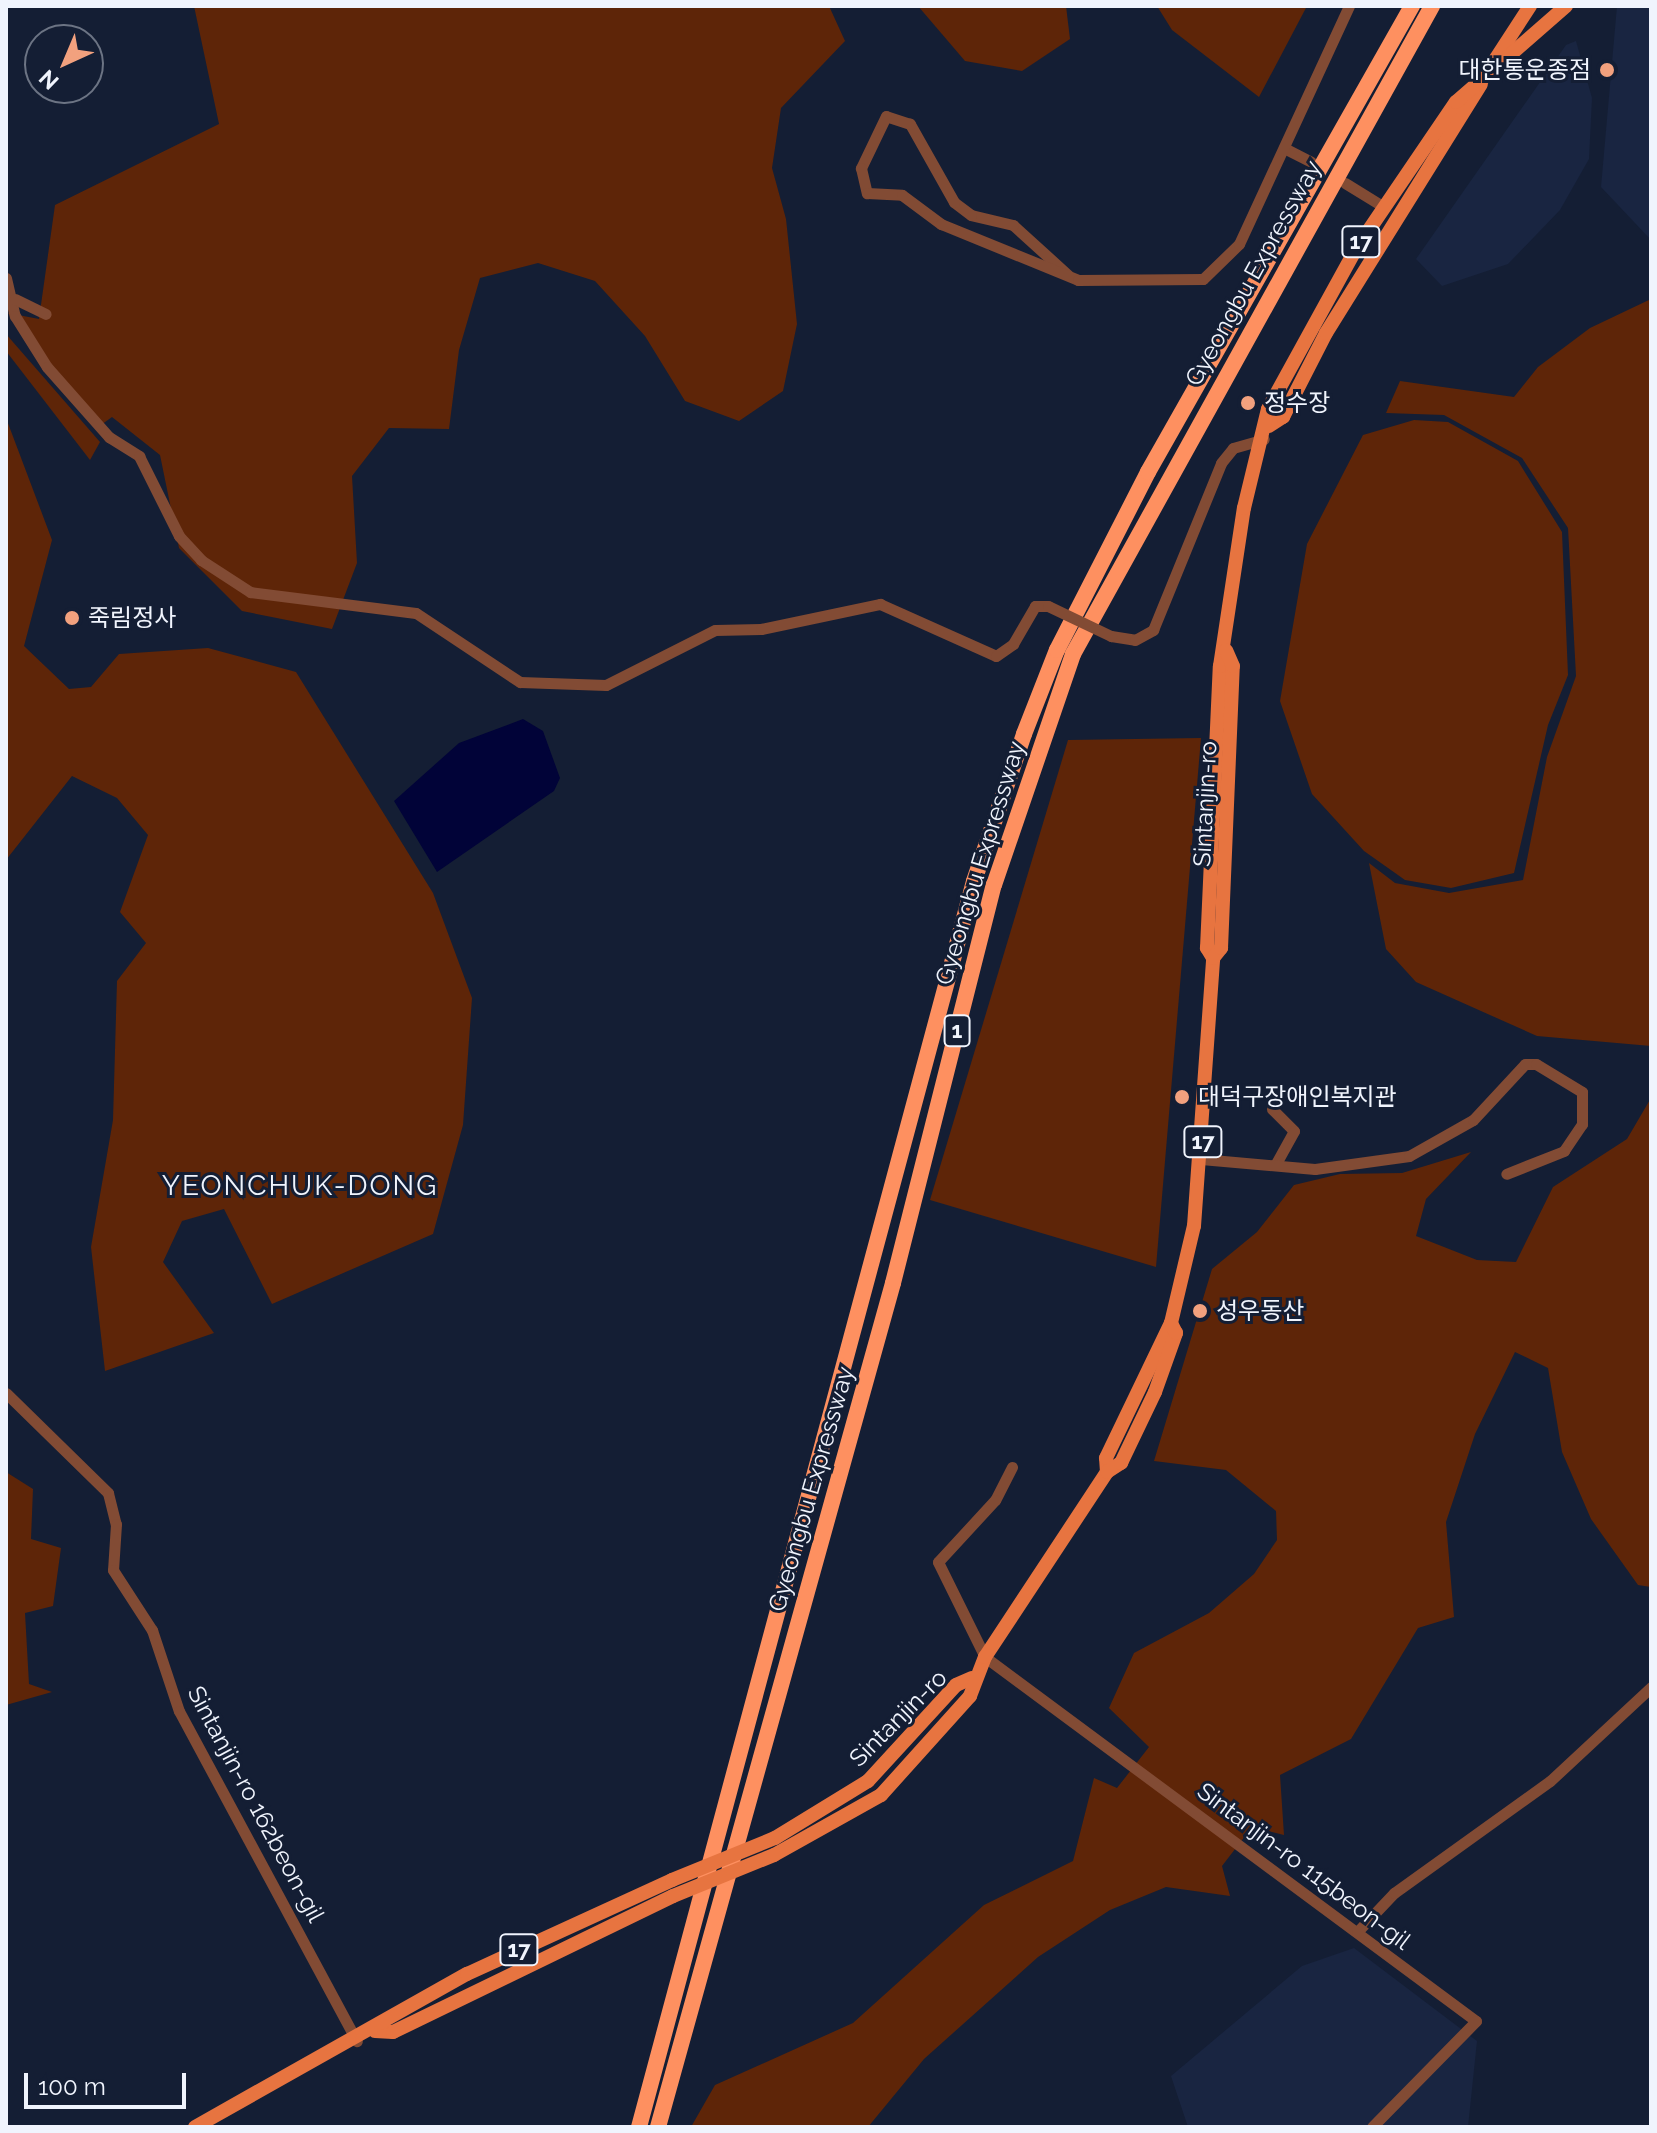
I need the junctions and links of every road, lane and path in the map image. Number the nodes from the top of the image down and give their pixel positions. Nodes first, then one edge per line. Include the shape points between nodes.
1 (1349, 6) edge
2 (1412, 6) edge
3 (1432, 6) edge
4 (1530, 6) edge
5 (1566, 6) edge
6 (1485, 76) junction
7 (1284, 148) junction
8 (1311, 162) dead end
9 (1345, 183) dead end
10 (1384, 207) junction
11 (1068, 275) junction
12 (6, 278) edge
13 (15, 299) junction
14 (46, 314) dead end
15 (1266, 432) junction
16 (1272, 1109) dead end
17 (1201, 1159) junction
18 (1276, 1164) junction
19 (1506, 1174) dead end
20 (6, 1393) edge
21 (1012, 1467) dead end
22 (985, 1657) junction
23 (972, 1678) junction
24 (1651, 1687) edge
25 (672, 1888) junction
26 (1357, 1932) junction
27 (357, 2041) junction
28 (195, 2127) edge
29 (639, 2127) edge
30 (658, 2127) edge
31 (1372, 2127) edge

1 - 7 street
2 - 29 highway, Gyeongbu Expressway / 1 via 1148,472 1057,650 1024,734 974,881
3 - 30 highway, Gyeongbu Expressway / 1 via 1163,481 1068,668 994,885 893,1283
4 - 6 main road, Sintanjin-ro / 17
5 - 6 main road
6 - 10 main road, Sintanjin-ro / 17 via 1456,102
6 - 15 main road, Sintanjin-ro / 17 via 1326,333 1283,417
7 - 8 street
7 - 11 street via 1239,244 1216,272 1203,279 1101,283
9 - 10 street
10 - 15 main road, Sintanjin-ro / 17 via 1311,324 1268,409
11 - 11 street via 1013,225 971,215 954,202 910,124 886,116 861,168 867,193 902,195 941,224
12 - 13 street
13 - 14 street
13 - 15 street, bridge via 15,316 47,367 109,437 139,456 179,536 201,560 250,592 416,613 520,682 595,688 715,630 761,629 880,604 996,656 1013,644 1035,606 1048,606 1111,636 1135,640 1153,630 1221,463 1239,444
15 - 17 main road, Sintanjin-ro / 17 via 1234,561 1226,650 1233,666 1221,948 1213,958
16 - 18 street via 1294,1131
17 - 18 street
17 - 22 main road, Sintanjin-ro / 17 via 1171,1323 1176,1333 1155,1392 1121,1463 1107,1472
18 - 19 street via 1315,1169 1409,1156 1473,1120 1525,1064 1536,1064 1582,1092 1582,1124 1564,1151
20 - 27 street, Sintanjin-ro 162beon-gil via 108,1493 117,1578 152,1630 179,1711
21 - 22 street via 995,1500 938,1562
22 - 23 main road, Sintanjin-ro / 17
22 - 26 street, Sintanjin-ro 115beon-gil
23 - 25 main road, Sintanjin-ro / 17, bridge via 956,1685 868,1781 775,1838
23 - 25 main road, Sintanjin-ro / 17, bridge via 970,1696 906,1773 842,1820 774,1855
24 - 26 street via 1550,1781 1394,1893
25 - 27 main road, 17 via 467,1974 386,2016 375,2031
26 - 31 street, Sintanjin-ro 115beon-gil via 1476,2021
27 - 28 main road, 17

